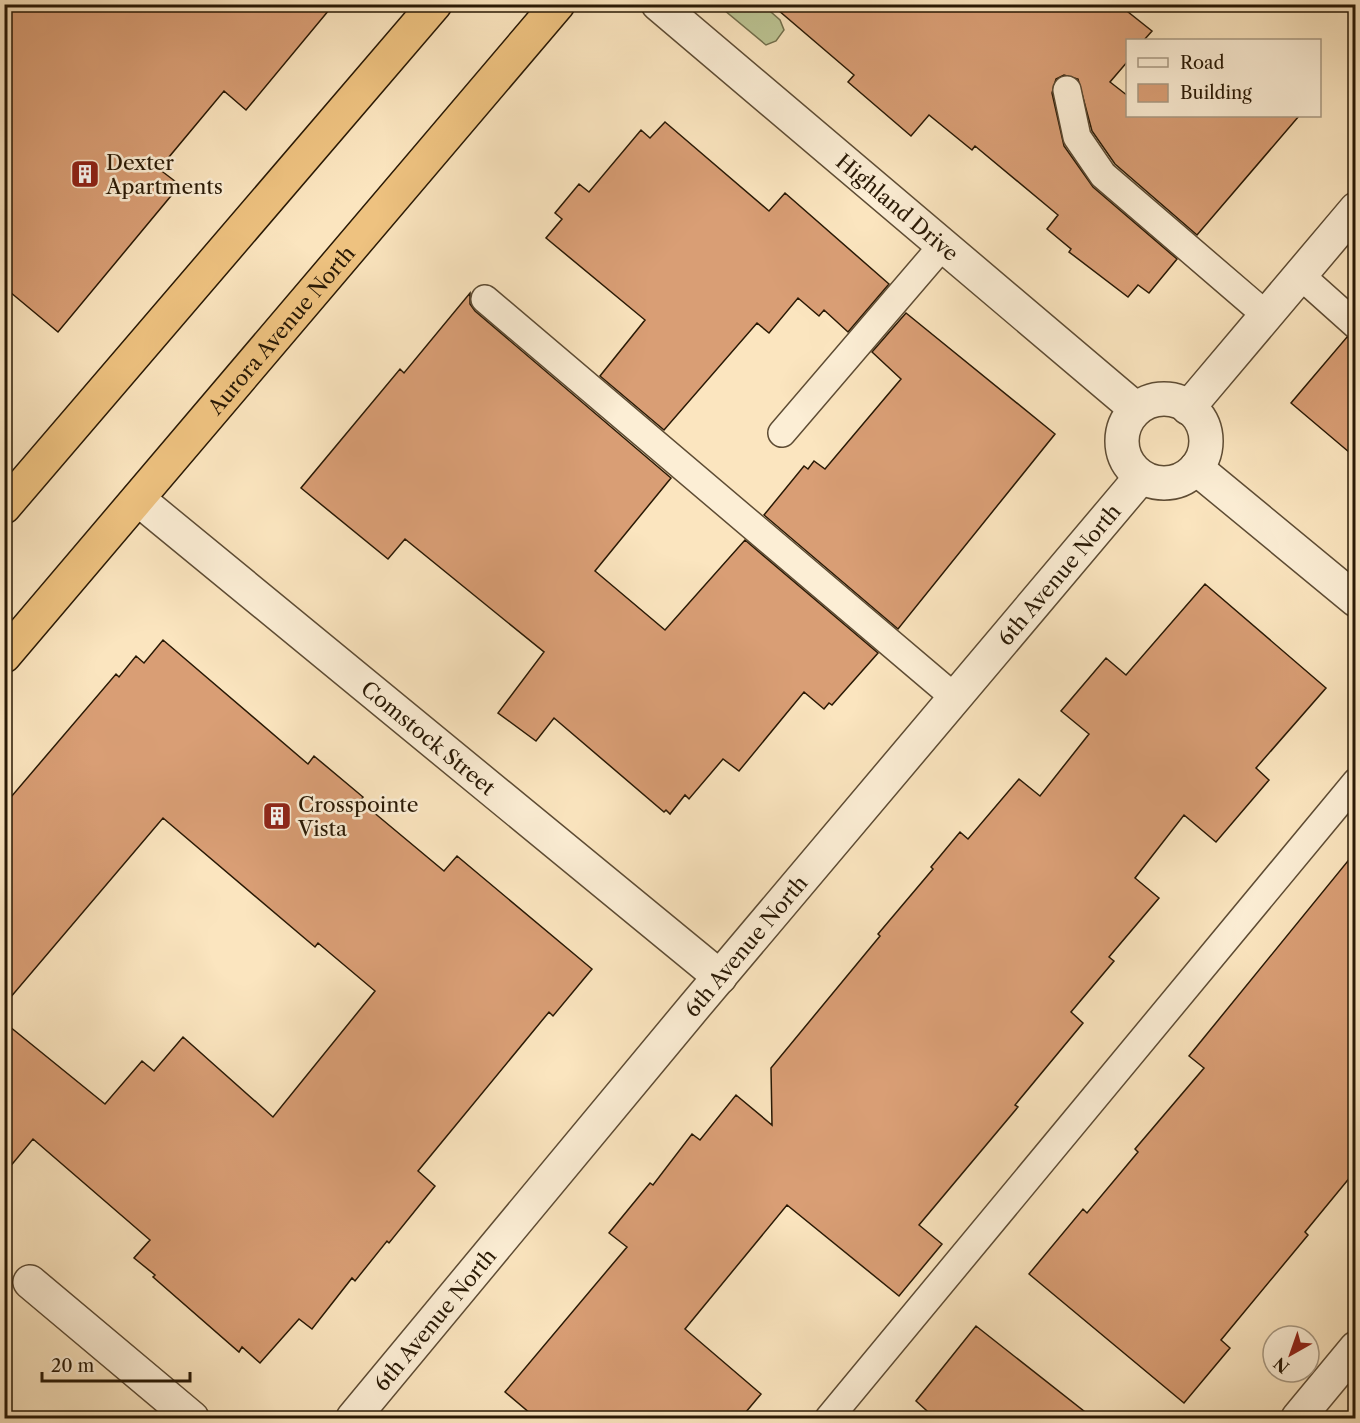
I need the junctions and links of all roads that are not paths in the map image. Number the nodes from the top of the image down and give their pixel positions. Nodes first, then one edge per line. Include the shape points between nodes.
1 (435, 4) edge
2 (558, 4) edge
3 (658, 4) edge
4 (1067, 90) dead end
5 (1356, 209) edge
6 (943, 245) junction
7 (1300, 275) junction
8 (485, 299) dead end
9 (1266, 315) junction
10 (1356, 325) edge
11 (1188, 408) junction
12 (1136, 409) junction
13 (782, 433) dead end
14 (1196, 468) junction
15 (1141, 477) junction
16 (138, 499) junction
17 (4, 507) edge
18 (1356, 600) edge
19 (4, 656) edge
20 (954, 697) junction
21 (1356, 782) edge
22 (720, 977) junction
23 (30, 1282) dead end
24 (1356, 1348) edge
25 (192, 1419) edge
26 (353, 1419) edge
27 (829, 1419) edge
28 (1298, 1419) edge

1 - 17 highway
2 - 16 highway, Aurora Avenue North
3 - 6 street, Highland Drive
4 - 9 lane via 1077,137 1103,176
5 - 7 street
6 - 12 street, Highland Drive
6 - 13 lane
7 - 9 street
7 - 10 lane
8 - 20 lane
9 - 11 street
11 - 12 street via 1158,399
11 - 14 street via 1202,423 1206,436 1206,449
12 - 15 street via 1124,425 1121,439 1123,453
14 - 15 street via 1182,480 1168,484
14 - 18 street
15 - 20 street, 6th Avenue North
16 - 19 highway, Aurora Avenue North
16 - 22 street, Comstock Street
20 - 22 street, 6th Avenue North
21 - 27 lane
22 - 26 street, 6th Avenue North
23 - 25 street
24 - 28 street

